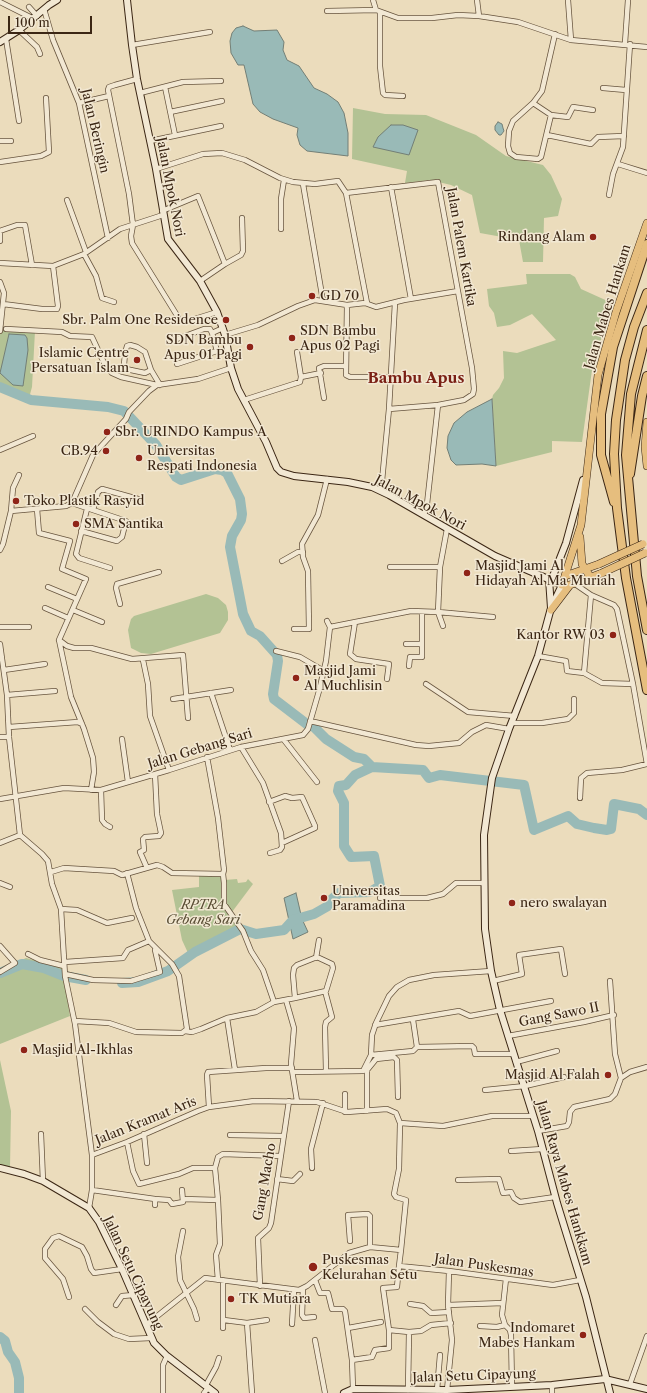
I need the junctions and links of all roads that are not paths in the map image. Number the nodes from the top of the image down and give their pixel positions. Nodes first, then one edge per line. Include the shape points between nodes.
1 (2, 0) edge
2 (57, 0) edge
3 (128, 0) edge
4 (373, 0) edge
5 (477, 0) edge
6 (568, 0) edge
7 (628, 0) edge
8 (0, 2) edge
9 (29, 7) dead end
10 (44, 9) junction
11 (18, 11) junction
12 (327, 11) dead end
13 (378, 11) junction
14 (479, 16) junction
15 (36, 17) junction
16 (19, 30) junction
17 (210, 32) dead end
18 (554, 34) junction
19 (6, 39) junction
20 (570, 40) junction
21 (0, 42) edge
22 (628, 44) junction
23 (132, 45) junction
24 (647, 47) edge
25 (40, 54) dead end
26 (137, 80) junction
27 (221, 81) dead end
28 (165, 87) junction
29 (603, 88) dead end
30 (626, 90) junction
31 (140, 93) junction
32 (109, 96) junction
33 (403, 96) dead end
34 (46, 98) dead end
35 (222, 101) dead end
36 (79, 103) junction
37 (533, 103) junction
38 (594, 110) dead end
39 (170, 112) junction
40 (551, 115) junction
41 (19, 121) dead end
42 (221, 126) dead end
43 (175, 135) junction
44 (547, 135) junction
45 (624, 136) junction
46 (11, 140) dead end
47 (0, 141) edge
48 (150, 141) junction
49 (0, 162) edge
50 (618, 164) junction
51 (156, 169) junction
52 (647, 173) edge
53 (284, 180) junction
54 (303, 184) junction
55 (391, 187) junction
56 (346, 193) junction
57 (609, 195) dead end
58 (67, 200) dead end
59 (162, 213) junction
60 (242, 218) dead end
61 (647, 223) edge
62 (133, 225) junction
63 (281, 229) dead end
64 (0, 231) edge
65 (108, 238) junction
66 (0, 241) edge
67 (647, 244) edge
68 (85, 253) junction
69 (0, 263) edge
70 (226, 264) junction
71 (32, 265) junction
72 (53, 266) junction
73 (200, 281) junction
74 (0, 282) edge
75 (458, 291) junction
76 (647, 293) edge
77 (411, 299) junction
78 (324, 301) junction
79 (114, 302) dead end
80 (367, 303) junction
81 (395, 303) junction
82 (3, 304) junction
83 (347, 305) junction
84 (216, 312) junction
85 (178, 317) dead end
86 (185, 322) dead end
87 (6, 329) dead end
88 (647, 330) edge
89 (0, 331) edge
90 (224, 331) junction
91 (212, 333) junction
92 (169, 342) dead end
93 (297, 352) dead end
94 (177, 364) dead end
95 (345, 366) junction
96 (231, 368) junction
97 (151, 370) junction
98 (320, 373) junction
99 (647, 376) edge
100 (301, 377) junction
101 (389, 377) junction
102 (159, 385) junction
103 (324, 398) dead end
104 (244, 400) junction
105 (438, 405) junction
106 (389, 410) junction
107 (647, 422) edge
108 (33, 436) dead end
109 (0, 450) edge
110 (647, 466) edge
111 (586, 471) junction
112 (19, 475) dead end
113 (327, 479) junction
114 (628, 480) junction
115 (381, 491) junction
116 (138, 499) dead end
117 (72, 503) junction
118 (37, 508) junction
119 (617, 508) junction
120 (87, 509) junction
121 (93, 510) junction
122 (11, 511) junction
123 (424, 515) junction
124 (581, 525) junction
125 (447, 529) junction
126 (81, 531) junction
127 (2, 543) edge
128 (645, 548) edge
129 (0, 550) edge
130 (303, 552) junction
131 (282, 561) dead end
132 (390, 567) dead end
133 (440, 567) junction
134 (110, 568) dead end
135 (586, 570) junction
136 (159, 572) dead end
137 (565, 576) junction
138 (548, 577) junction
139 (591, 578) junction
140 (569, 585) junction
141 (48, 587) dead end
142 (591, 595) junction
143 (77, 599) junction
144 (120, 604) dead end
145 (45, 608) dead end
146 (551, 609) junction
147 (73, 610) junction
148 (422, 612) junction
149 (438, 612) junction
150 (493, 617) dead end
151 (68, 618) junction
152 (327, 621) dead end
153 (102, 622) dead end
154 (355, 622) junction
155 (443, 626) dead end
156 (0, 627) edge
157 (30, 627) dead end
158 (330, 627) junction
159 (294, 629) dead end
160 (647, 630) edge
161 (59, 640) junction
162 (0, 644) edge
163 (406, 644) dead end
164 (422, 644) junction
165 (276, 651) dead end
166 (538, 656) junction
167 (143, 660) junction
168 (45, 664) dead end
169 (409, 666) dead end
170 (4, 670) junction
171 (324, 671) junction
172 (584, 673) junction
173 (387, 679) dead end
174 (426, 684) dead end
175 (633, 684) junction
176 (0, 685) edge
177 (6, 685) junction
178 (55, 690) dead end
179 (231, 690) dead end
180 (647, 690) edge
181 (211, 694) junction
182 (7, 695) junction
183 (186, 697) junction
184 (173, 699) dead end
185 (574, 699) dead end
186 (515, 716) junction
187 (188, 718) dead end
188 (310, 721) junction
189 (512, 723) junction
190 (83, 724) junction
191 (9, 727) junction
192 (509, 729) junction
193 (0, 737) edge
194 (9, 737) junction
195 (122, 738) dead end
196 (284, 740) junction
197 (241, 747) junction
198 (230, 750) junction
199 (207, 757) junction
200 (647, 764) edge
201 (169, 770) junction
202 (155, 774) junction
203 (128, 782) junction
204 (316, 782) dead end
205 (91, 790) junction
206 (101, 790) junction
207 (15, 795) junction
208 (580, 798) dead end
209 (0, 799) edge
210 (269, 802) junction
211 (110, 827) dead end
212 (20, 835) junction
213 (0, 843) edge
214 (282, 843) junction
215 (270, 853) dead end
216 (147, 868) junction
217 (51, 872) junction
218 (127, 873) junction
219 (223, 874) junction
220 (0, 883) edge
221 (484, 883) junction
222 (10, 887) dead end
223 (380, 898) dead end
224 (61, 909) junction
225 (132, 918) dead end
226 (319, 940) dead end
227 (148, 941) junction
228 (0, 946) edge
229 (155, 949) junction
230 (28, 954) dead end
231 (316, 958) junction
232 (64, 964) junction
233 (491, 971) junction
234 (0, 972) edge
235 (565, 974) dead end
236 (65, 975) junction
237 (493, 980) junction
238 (610, 981) dead end
239 (325, 991) junction
240 (295, 998) junction
241 (286, 1000) junction
242 (551, 1001) dead end
243 (274, 1002) junction
244 (500, 1010) junction
245 (614, 1015) junction
246 (227, 1018) junction
247 (413, 1020) junction
248 (75, 1021) junction
249 (375, 1025) junction
250 (185, 1031) junction
251 (508, 1036) junction
252 (417, 1047) junction
253 (557, 1051) dead end
254 (513, 1054) junction
255 (371, 1055) junction
256 (516, 1062) junction
257 (647, 1067) edge
258 (234, 1070) junction
259 (292, 1070) junction
260 (326, 1071) junction
261 (564, 1077) dead end
262 (621, 1078) junction
263 (524, 1086) junction
264 (485, 1090) dead end
265 (345, 1094) dead end
266 (398, 1097) dead end
267 (289, 1101) junction
268 (296, 1102) junction
269 (323, 1104) junction
270 (209, 1107) junction
271 (367, 1111) junction
272 (345, 1112) junction
273 (533, 1116) junction
274 (400, 1123) junction
275 (538, 1131) junction
276 (41, 1134) dead end
277 (144, 1134) junction
278 (230, 1135) dead end
279 (284, 1136) junction
280 (127, 1142) junction
281 (543, 1149) junction
282 (511, 1151) dead end
283 (92, 1155) junction
284 (280, 1156) junction
285 (147, 1163) dead end
286 (0, 1168) edge
287 (215, 1168) junction
288 (312, 1168) dead end
289 (300, 1174) dead end
290 (276, 1179) junction
291 (458, 1180) dead end
292 (44, 1182) junction
293 (92, 1190) junction
294 (182, 1190) dead end
295 (555, 1197) junction
296 (155, 1199) junction
297 (183, 1199) junction
298 (218, 1200) junction
299 (155, 1205) dead end
300 (89, 1208) junction
301 (183, 1231) dead end
302 (350, 1241) dead end
303 (370, 1247) junction
304 (401, 1250) junction
305 (399, 1266) junction
306 (122, 1269) junction
307 (449, 1271) junction
308 (506, 1279) junction
309 (221, 1280) junction
310 (315, 1280) junction
311 (580, 1280) junction
312 (260, 1286) junction
313 (303, 1288) junction
314 (294, 1290) junction
315 (187, 1293) junction
316 (134, 1294) junction
317 (69, 1297) dead end
318 (503, 1302) junction
319 (116, 1304) dead end
320 (410, 1304) dead end
321 (448, 1305) junction
322 (85, 1309) dead end
323 (449, 1312) junction
324 (314, 1317) dead end
325 (197, 1319) dead end
326 (224, 1320) junction
327 (267, 1320) dead end
328 (248, 1322) junction
329 (381, 1322) dead end
330 (451, 1323) junction
331 (292, 1324) dead end
332 (505, 1324) junction
333 (146, 1325) junction
334 (480, 1326) dead end
335 (531, 1327) dead end
336 (223, 1328) dead end
337 (348, 1328) junction
338 (389, 1330) junction
339 (510, 1330) junction
340 (409, 1332) junction
341 (647, 1336) edge
342 (151, 1338) junction
343 (314, 1340) dead end
344 (440, 1355) dead end
345 (167, 1356) junction
346 (218, 1358) dead end
347 (352, 1360) junction
348 (605, 1379) junction
349 (630, 1384) junction
350 (552, 1385) junction
351 (512, 1386) junction
352 (206, 1389) edge
353 (353, 1389) junction
354 (647, 1389) edge
355 (408, 1390) junction
356 (437, 1390) junction
357 (447, 1390) junction
358 (163, 1393) edge
359 (215, 1393) edge
360 (252, 1393) edge
361 (325, 1393) edge
362 (344, 1393) edge
363 (552, 1393) edge
364 (610, 1393) edge

1 - 11 street
2 - 10 main road
3 - 23 main road, Jalan Mpok Nori
4 - 13 street
5 - 14 street
6 - 20 street
7 - 22 street
8 - 11 street
9 - 15 street
10 - 15 main road
10 - 36 street, Jalan Beringin via 53,40
11 - 15 street
12 - 13 street
13 - 14 street via 391,17 408,19
13 - 33 street via 382,93
14 - 18 street via 518,22
15 - 16 main road
16 - 19 main road
16 - 25 street via 37,47
17 - 23 street
18 - 20 street
18 - 37 street via 544,88
19 - 21 main road
19 - 41 street
20 - 22 street
22 - 24 street
22 - 30 street
23 - 26 main road, Jalan Mpok Nori
26 - 31 main road, Jalan Mpok Nori
26 - 32 street via 109,87
27 - 28 street via 183,82
28 - 31 street
28 - 39 street
29 - 30 street
30 - 45 street
31 - 48 main road, Jalan Mpok Nori
32 - 36 street
32 - 62 street
34 - 49 street via 49,152 41,156
35 - 39 street
36 - 65 street, Jalan Beringin
37 - 40 street
37 - 44 street via 511,125 507,141 509,150 516,157 540,159
38 - 40 street via 573,107 568,117
39 - 43 street
40 - 44 street
42 - 43 street
43 - 48 street
44 - 45 street via 591,144 599,136
45 - 50 street
46 - 47 street
48 - 51 main road, Jalan Mpok Nori
50 - 52 street
50 - 57 street via 613,174
51 - 53 street via 203,154 222,153 245,160
51 - 59 main road, Jalan Mpok Nori
53 - 54 street
53 - 63 street
54 - 56 street via 338,181
54 - 78 street
55 - 56 street, Jalan Palem Kartika
55 - 75 street, Jalan Palem Kartika via 438,182
55 - 77 street
56 - 80 street
58 - 68 street
59 - 62 street
59 - 70 street via 198,196
59 - 73 main road, Jalan Mpok Nori via 170,244
60 - 70 street via 243,251
61 - 111 main road, Jalan Mabes Hankam via 616,312 598,376
62 - 65 street via 120,229
62 - 85 street via 132,243
64 - 66 street
64 - 71 street via 25,225
65 - 68 street
67 - 119 highway via 613,347 600,414 601,455 609,490
68 - 72 street
68 - 79 street via 96,276 102,298
69 - 71 street
70 - 73 street
71 - 72 street
72 - 82 street via 57,309
73 - 84 main road, Jalan Mpok Nori
74 - 82 street via 4,293
75 - 77 street
75 - 105 street, Jalan Palem Kartika via 474,389 473,394 464,400
76 - 119 highway via 634,327 620,386 614,454
77 - 81 street
78 - 83 street
78 - 90 street via 315,300 301,305 258,325
80 - 81 street via 376,307
80 - 83 street
81 - 101 street
82 - 89 street
83 - 95 street
84 - 86 street
84 - 90 main road, Jalan Mpok Nori
87 - 102 street via 62,332 70,336 92,337 105,365 112,372 121,377
88 - 114 highway via 631,394 626,455
90 - 91 street
90 - 96 main road, Jalan Mpok Nori
91 - 92 street via 210,329 204,329
91 - 94 street via 217,351
93 - 100 street
95 - 98 street via 324,366 319,368
95 - 101 street via 346,375 350,377
96 - 102 street via 198,379
96 - 104 main road, Jalan Mpok Nori
97 - 97 street via 145,352 137,347 127,346 124,365 126,369 144,373
97 - 102 street
98 - 100 street
98 - 103 street
99 - 114 highway
100 - 104 street via 300,382
101 - 106 street
102 - 117 street via 146,393 93,456
104 - 113 main road, Jalan Mpok Nori via 281,472
105 - 106 street
105 - 123 street
106 - 115 street
107 - 110 main road
108 - 109 street
111 - 124 main road, Jalan Mabes Hankam
111 - 138 main road, Jalan Mabes Hankam via 566,543
112 - 122 street via 13,488
113 - 115 main road, Jalan Mpok Nori via 360,484
113 - 130 street via 318,515 302,544
114 - 160 highway via 637,576
115 - 123 main road, Jalan Mpok Nori
116 - 121 street via 102,489 98,492
117 - 118 street via 66,506
117 - 120 street
118 - 122 street
118 - 143 street via 39,533 70,541 61,568 86,579
119 - 180 highway
120 - 121 street
120 - 126 street
121 - 126 street via 126,521 122,537 117,541
122 - 127 street
123 - 125 main road, Jalan Mpok Nori
124 - 135 main road via 581,558
124 - 137 main road, Jalan Mabes Hankam
125 - 133 street
125 - 138 main road, Jalan Mpok Nori via 495,556
126 - 134 street via 75,550 77,557
127 - 129 street
128 - 135 main road, bridge
128 - 139 main road, bridge
130 - 131 street
130 - 159 street via 308,583 309,629
132 - 133 street
133 - 149 street
135 - 137 main road
135 - 139 main road
136 - 144 street via 117,584
137 - 138 main road, Jalan Mpok Nori
137 - 140 main road, Jalan Mabes Hankam
138 - 140 main road, Jalan Mpok Nori
138 - 146 main road, Jalan Raya Mabes Hankkam
139 - 140 main road
140 - 142 street
140 - 146 main road
141 - 143 street
142 - 172 street
142 - 175 street via 616,607
143 - 147 street
145 - 151 street
146 - 166 main road, Jalan Raya Mabes Hankkam
147 - 151 street
147 - 153 street
148 - 149 street
148 - 154 street
148 - 164 street
149 - 150 street
149 - 155 street
151 - 161 street
152 - 158 street
154 - 158 street
154 - 173 street via 350,654 356,659 389,664
156 - 157 street
158 - 171 street, Jalan Gebang Sari
161 - 167 street via 74,648 91,648
161 - 190 street via 71,697
162 - 170 street
163 - 164 street
164 - 169 street via 421,657 410,657
165 - 171 street via 300,657
166 - 172 street via 566,661 567,671
166 - 186 main road, Jalan Raya Mabes Hankkam
167 - 183 street via 183,655
167 - 201 street via 150,716
168 - 170 street
170 - 177 street
171 - 188 street, Jalan Gebang Sari
172 - 175 street via 602,683
174 - 186 street via 468,712
175 - 200 street
176 - 177 street
177 - 182 street
178 - 182 street
179 - 181 street
181 - 183 street
181 - 198 street
182 - 191 street
183 - 184 street
183 - 187 street
185 - 189 street via 574,713 568,719 542,723
186 - 189 main road, Jalan Raya Mabes Hankkam
188 - 192 street via 429,746 459,743 486,724
188 - 196 street, Jalan Gebang Sari via 304,735
189 - 192 main road, Jalan Raya Mabes Hankkam
190 - 191 street via 78,722
190 - 205 street via 94,762
191 - 194 street
192 - 221 main road, Jalan Raya Mabes Hankkam via 491,781 484,835
193 - 194 street
194 - 207 street
195 - 203 street
196 - 197 street, Jalan Gebang Sari
196 - 204 street
197 - 198 street, Jalan Gebang Sari
197 - 210 street via 260,778
198 - 199 street, Jalan Gebang Sari
199 - 201 street, Jalan Gebang Sari
199 - 219 street via 218,818
200 - 208 street via 622,770 587,773 581,778
201 - 202 street, Jalan Gebang Sari
202 - 203 street, Jalan Gebang Sari
202 - 216 street via 157,814 161,833 159,836 143,839 144,850 140,852
203 - 206 street, Jalan Gebang Sari
205 - 206 street, Jalan Gebang Sari
205 - 207 street, Jalan Gebang Sari via 64,788
206 - 211 street via 102,820
207 - 209 street, Jalan Gebang Sari
207 - 212 street
210 - 214 street via 281,833
210 - 214 street via 285,796 302,797 315,826
212 - 213 street
212 - 217 street via 46,857
214 - 215 street via 280,850
216 - 218 street
216 - 219 street via 160,865 172,873
217 - 218 street via 64,868 114,871 122,875
217 - 224 street via 52,884
218 - 227 street
219 - 243 street via 224,904 263,970
220 - 222 street
221 - 223 street via 456,883 443,894 427,898
221 - 233 main road, Jalan Raya Mabes Hankkam via 485,929
224 - 225 street via 77,910 107,923
224 - 232 street
226 - 231 street
227 - 229 street
227 - 232 street via 128,950 123,958
228 - 234 street via 15,963
229 - 236 street via 160,972 138,979 107,981
229 - 250 street via 172,964 180,979 187,1026
230 - 232 street via 40,960
231 - 239 street via 322,958 333,966
231 - 240 street via 294,968
232 - 236 street
233 - 237 main road, Jalan Raya Mabes Hankkam
233 - 249 street via 434,975 403,983 389,996
235 - 237 street via 562,949 520,955 522,974
236 - 248 street
237 - 244 main road, Jalan Raya Mabes Hankkam
238 - 245 street
239 - 240 street
239 - 260 street via 332,1017 326,1022 325,1027
240 - 241 street
241 - 243 street
241 - 259 street via 294,1028
242 - 244 street
243 - 246 street via 256,1012
244 - 247 street via 468,1016 459,1011
244 - 251 main road, Jalan Raya Mabes Hankkam
245 - 251 street, Gang Sawo II
245 - 262 street via 615,1054
246 - 250 street via 192,1032
246 - 258 street
247 - 249 street
247 - 252 street
248 - 250 street via 109,1023 136,1032
248 - 283 street
249 - 255 street
251 - 254 main road, Jalan Raya Mabes Hankkam
252 - 254 street via 472,1046 475,1054
252 - 255 street via 412,1052
253 - 256 street
254 - 256 main road, Jalan Raya Mabes Hankkam
255 - 260 street via 363,1071
256 - 263 main road, Jalan Raya Mabes Hankkam
257 - 262 street via 630,1072
258 - 259 street
258 - 270 street via 207,1073
259 - 260 street
259 - 268 street
261 - 263 street
262 - 275 street via 612,1098 574,1107 570,1112 570,1122 567,1126
263 - 264 street
263 - 273 main road, Jalan Raya Mabes Hankkam
265 - 272 street
266 - 271 street via 398,1060 394,1057 376,1059 367,1070
267 - 268 street, Jalan Kramat Aris
267 - 270 street, Jalan Kramat Aris via 254,1100
267 - 279 street, Gang Macho
268 - 269 street, Jalan Kramat Aris
269 - 272 street, Jalan Kramat Aris
269 - 288 street via 311,1149
270 - 277 street, Jalan Kramat Aris
271 - 272 street, Jalan Kramat Aris
271 - 274 street, Jalan Kramat Aris via 391,1110 396,1113
273 - 274 street via 492,1116 443,1126
273 - 275 main road, Jalan Raya Mabes Hankkam
274 - 304 street via 399,1169 394,1194 406,1200
275 - 281 main road, Jalan Raya Mabes Hankkam
276 - 292 street
277 - 280 street, Jalan Kramat Aris
277 - 285 street
278 - 279 street
279 - 284 street, Gang Macho
280 - 283 street, Jalan Kramat Aris
280 - 287 street via 133,1171 139,1184 193,1168
281 - 282 street
281 - 295 main road, Jalan Raya Mabes Hankkam
283 - 293 street
284 - 287 street via 220,1155
284 - 290 street, Gang Macho
286 - 292 main road, Jalan Setu Cipayung
287 - 298 street
289 - 290 street via 293,1181
290 - 312 street, Gang Macho via 271,1223 258,1238
291 - 295 street via 499,1179 503,1193 511,1192 520,1202
292 - 300 main road, Jalan Setu Cipayung
293 - 296 street
293 - 300 street
294 - 297 street
295 - 311 main road, Jalan Raya Mabes Hankkam
296 - 297 street via 169,1200 172,1204 183,1202
296 - 299 street
297 - 298 street
298 - 309 street via 220,1244 216,1260
300 - 306 main road, Jalan Setu Cipayung via 99,1222
301 - 315 street via 178,1266 180,1280
302 - 303 street via 348,1215 368,1214
303 - 304 street
303 - 310 street via 349,1253
304 - 305 street
305 - 307 street, Jalan Puskesmas
305 - 338 street via 397,1286 383,1288
306 - 316 main road, Jalan Setu Cipayung
306 - 317 street via 94,1273 82,1247 59,1236 54,1238 45,1249 45,1258 63,1279
307 - 308 street, Jalan Puskesmas
307 - 321 street
308 - 311 street, Jalan Puskesmas via 553,1285
308 - 318 street
309 - 312 street
309 - 315 street via 203,1279
309 - 326 street
310 - 313 street
310 - 337 street via 320,1293 328,1293 332,1309 345,1310
311 - 348 main road, Jalan Raya Mabes Hankkam
312 - 314 street
313 - 314 street
313 - 324 street via 302,1315 304,1318
314 - 331 street
315 - 325 street
315 - 333 street
316 - 319 street via 122,1296
316 - 333 main road, Jalan Setu Cipayung
318 - 321 street
318 - 332 street via 502,1315
320 - 323 street via 424,1307 431,1313
321 - 323 street
322 - 342 street via 114,1334 129,1339
323 - 330 street
326 - 328 street
326 - 336 street
327 - 328 street
328 - 360 street
329 - 337 street
330 - 340 street via 431,1325 421,1331
330 - 357 street via 452,1340
332 - 334 street via 497,1327
332 - 339 street
333 - 342 main road, Jalan Setu Cipayung
335 - 339 street
337 - 347 street
338 - 340 street
338 - 347 street via 388,1349 375,1350 372,1357
339 - 351 street
340 - 355 street
341 - 349 street
342 - 345 main road, Jalan Setu Cipayung
343 - 361 street
344 - 356 street
345 - 352 main road, Jalan Setu Cipayung
345 - 358 street via 163,1365
346 - 352 street
347 - 353 street
348 - 349 main road, Jalan Setu Cipayung
348 - 350 main road, Jalan Setu Cipayung
348 - 364 main road, Jalan Raya Mabes Hankkam
349 - 354 main road, Jalan Setu Cipayung
350 - 351 main road, Jalan Setu Cipayung
350 - 363 street
351 - 357 main road, Jalan Setu Cipayung
352 - 359 main road, Jalan Setu Cipayung
353 - 355 main road, Jalan Setu Cipayung
353 - 362 main road, Jalan Setu Cipayung
355 - 356 main road, Jalan Setu Cipayung
356 - 357 main road, Jalan Setu Cipayung

